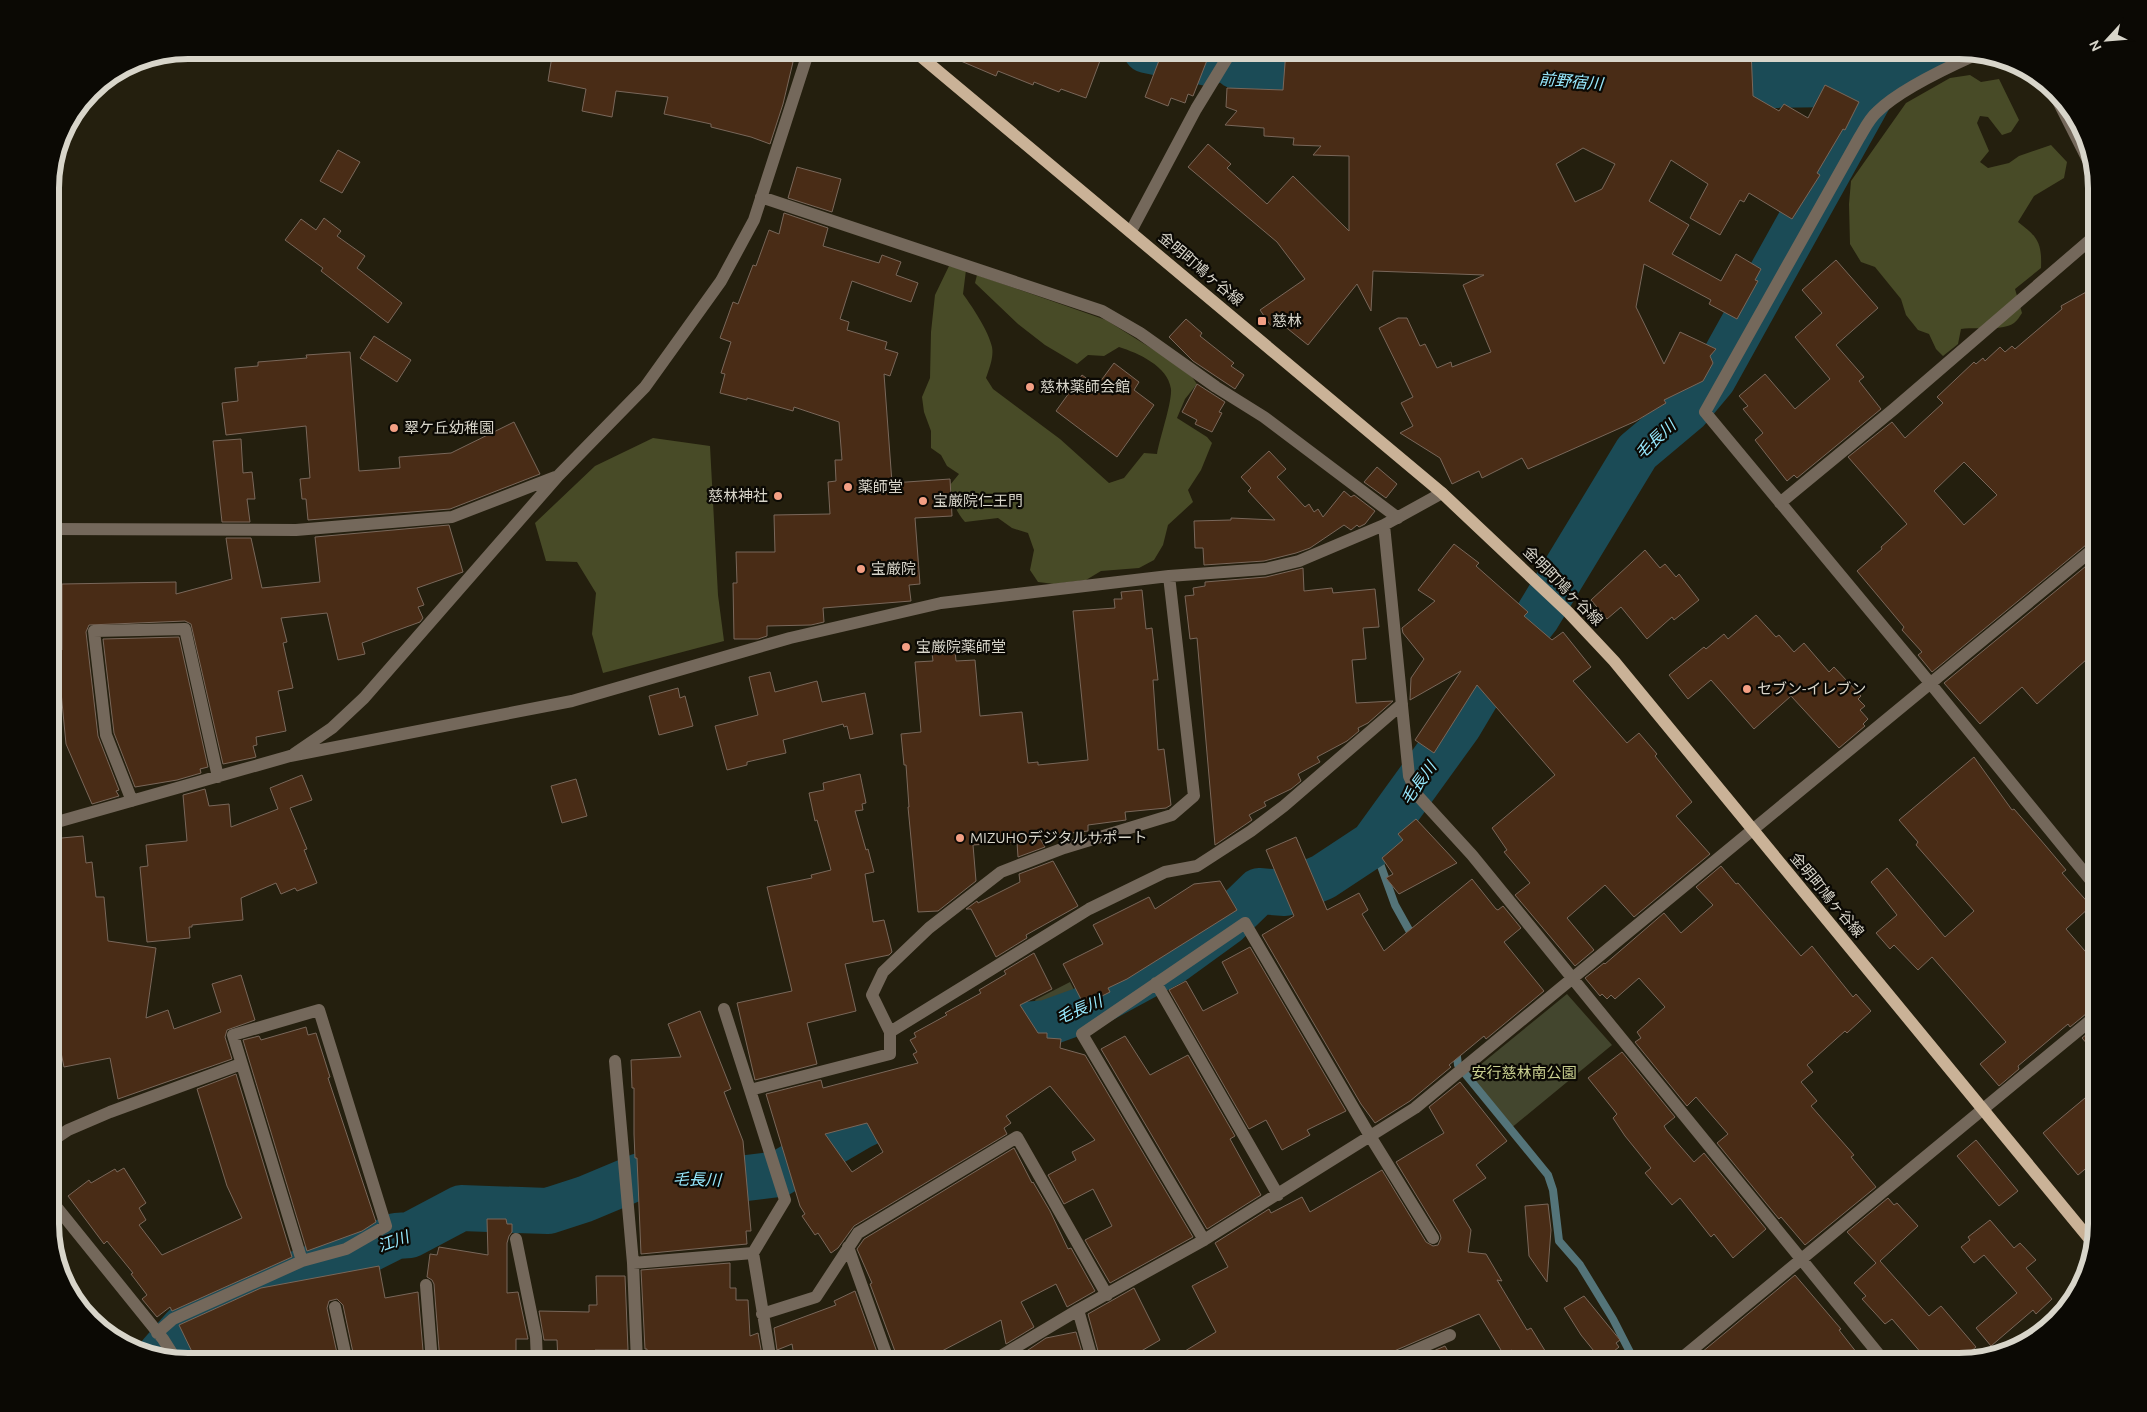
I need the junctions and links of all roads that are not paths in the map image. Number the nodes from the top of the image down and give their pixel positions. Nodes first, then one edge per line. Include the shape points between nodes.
1 (805, 59) edge
2 (924, 59) edge
3 (1227, 59) edge
4 (1966, 59) edge
5 (2065, 115) edge
6 (2080, 144) edge
7 (761, 197) junction
8 (1131, 230) junction
9 (2088, 242) edge
10 (558, 476) junction
11 (1442, 493) junction
12 (1780, 502) junction
13 (1398, 518) junction
14 (1384, 526) junction
15 (59, 529) edge
16 (2088, 553) edge
17 (1169, 576) junction
18 (1930, 683) junction
19 (1402, 704) junction
20 (290, 756) junction
21 (218, 777) junction
22 (132, 801) junction
23 (59, 821) edge
24 (1751, 830) junction
25 (2088, 877) edge
26 (1572, 980) junction
27 (1156, 984) junction
28 (724, 1009) dead end
29 (2088, 1023) edge
30 (890, 1032) junction
31 (615, 1061) dead end
32 (241, 1064) junction
33 (750, 1090) junction
34 (1982, 1110) junction
35 (59, 1136) edge
36 (1370, 1136) junction
37 (1278, 1195) junction
38 (59, 1210) edge
39 (2087, 1236) edge
40 (1433, 1238) dead end
41 (516, 1239) dead end
42 (1204, 1240) junction
43 (848, 1247) junction
44 (753, 1254) junction
45 (1801, 1259) junction
46 (302, 1261) junction
47 (633, 1263) junction
48 (426, 1285) dead end
49 (1106, 1295) junction
50 (335, 1308) dead end
51 (1078, 1310) junction
52 (762, 1314) junction
53 (157, 1333) junction
54 (1450, 1335) dead end
55 (171, 1352) edge
56 (345, 1353) edge
57 (431, 1353) edge
58 (537, 1353) edge
59 (637, 1353) edge
60 (769, 1353) edge
61 (886, 1353) edge
62 (1006, 1353) edge
63 (1090, 1353) edge
64 (1409, 1353) edge
65 (1688, 1353) edge
66 (1878, 1353) edge

1 - 7 street
2 - 8 main road, 金明町鳩ヶ谷線
3 - 8 street
4 - 12 street via 1938,73 1876,113 1705,412
5 - 6 street
7 - 10 street via 754,220 721,281 645,387
7 - 13 street via 1102,311 1140,332 1264,417
8 - 11 main road, 金明町鳩ヶ谷線
9 - 12 street via 1894,409
10 - 15 street via 452,517 296,530
10 - 20 street via 364,698 332,728
11 - 13 street
11 - 24 main road, 金明町鳩ヶ谷線 via 1568,612 1614,661
12 - 18 street
13 - 14 street
14 - 17 street via 1299,561 1265,569
14 - 19 street
16 - 18 street
17 - 20 street via 942,603 790,638 572,701
17 - 30 street via 1194,796 1172,816 1064,848 1001,872 929,928 883,972 872,995
18 - 24 street
18 - 25 street
19 - 26 street via 1409,776 1418,796 1472,855
19 - 30 street via 1284,806 1197,866 1165,872 1089,909
20 - 21 street
21 - 22 street
21 - 22 street via 185,629 94,631 106,736
22 - 23 street
24 - 26 street
24 - 34 main road, 金明町鳩ヶ谷線
26 - 36 street via 1415,1108
26 - 45 street
27 - 36 street via 1245,923
27 - 37 street
27 - 42 street via 1082,1034
28 - 33 street
29 - 34 street
30 - 33 street via 890,1054
31 - 47 street
32 - 35 street via 110,1112
32 - 46 street
32 - 46 street via 233,1035 319,1010 386,1226 346,1249
33 - 44 street via 785,1200
34 - 39 main road, 金明町鳩ヶ谷線
34 - 45 street
36 - 37 street
36 - 40 street
37 - 42 street
38 - 53 street
41 - 58 street
42 - 49 street
43 - 49 street via 858,1233 1017,1137
43 - 52 street via 816,1297
43 - 61 street
44 - 47 street
44 - 52 street
45 - 65 street
45 - 66 street
46 - 53 street via 173,1319
47 - 59 street
48 - 57 street
49 - 51 street
50 - 56 street
51 - 62 street
51 - 63 street
52 - 60 street
53 - 55 street
54 - 64 street

